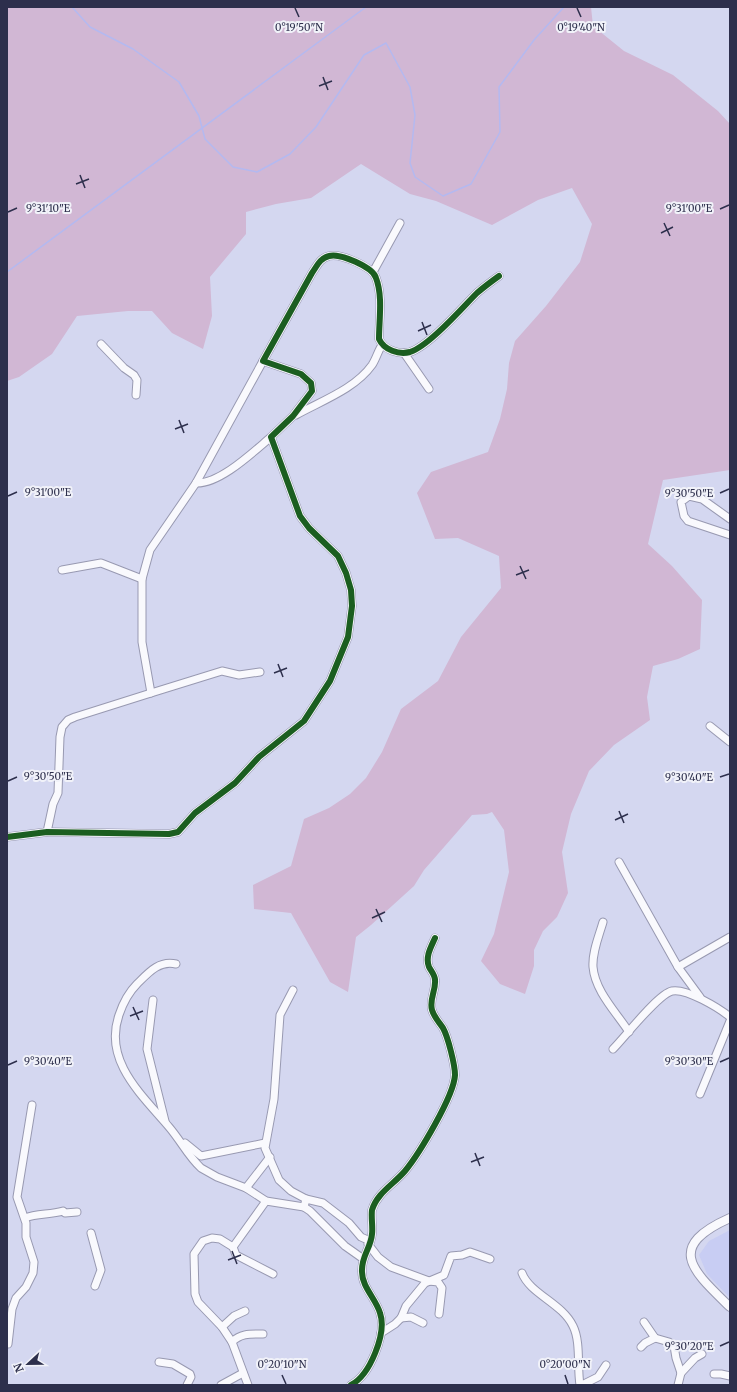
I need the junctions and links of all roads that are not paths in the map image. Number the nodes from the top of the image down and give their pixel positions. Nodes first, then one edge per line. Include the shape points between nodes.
1 (400, 224) dead end
2 (373, 272) junction
3 (499, 276) dead end
4 (101, 344) dead end
5 (382, 345) junction
6 (404, 353) junction
7 (263, 361) junction
8 (429, 389) dead end
9 (136, 395) dead end
10 (293, 416) junction
11 (271, 437) junction
12 (196, 483) junction
13 (730, 519) edge
14 (730, 535) edge
15 (62, 570) dead end
16 (142, 579) junction
17 (260, 672) dead end
18 (151, 693) junction
19 (710, 726) dead end
20 (730, 742) edge
21 (47, 832) junction
22 (7, 837) edge
23 (619, 862) dead end
24 (604, 922) dead end
25 (730, 937) edge
26 (435, 938) dead end
27 (176, 964) dead end
28 (678, 967) junction
29 (293, 990) dead end
30 (700, 997) junction
31 (153, 1000) dead end
32 (730, 1017) edge
33 (730, 1021) edge
34 (629, 1032) junction
35 (613, 1049) dead end
36 (700, 1094) dead end
37 (32, 1105) dead end
38 (168, 1126) junction
39 (265, 1143) junction
40 (201, 1156) junction
41 (270, 1157) junction
42 (195, 1163) junction
43 (246, 1188) junction
44 (306, 1199) junction
45 (266, 1201) junction
46 (304, 1207) junction
47 (77, 1212) dead end
48 (25, 1218) junction
49 (730, 1218) edge
50 (91, 1233) dead end
51 (369, 1242) junction
52 (233, 1247) junction
53 (362, 1258) junction
54 (490, 1259) dead end
55 (522, 1273) dead end
56 (273, 1274) dead end
57 (429, 1281) junction
58 (95, 1286) dead end
59 (730, 1307) edge
60 (245, 1311) dead end
61 (439, 1314) dead end
62 (401, 1318) junction
63 (644, 1322) dead end
64 (424, 1323) dead end
65 (222, 1327) junction
66 (381, 1333) junction
67 (263, 1334) dead end
68 (655, 1338) junction
69 (232, 1342) junction
70 (8, 1344) dead end
71 (641, 1347) dead end
72 (702, 1354) dead end
73 (160, 1362) dead end
74 (606, 1365) dead end
75 (243, 1373) junction
76 (681, 1373) junction
77 (714, 1374) dead end
78 (730, 1376) edge
79 (187, 1385) edge
80 (221, 1385) edge
81 (248, 1385) edge
82 (351, 1385) edge
83 (581, 1385) edge
84 (678, 1385) edge

1 - 2 street
2 - 5 street via 378,282 379,339
2 - 7 street via 340,256 327,256 321,260
3 - 6 street via 441,330 418,348
4 - 9 street via 134,375 137,380
5 - 6 street via 387,350
5 - 10 street via 372,365 360,377 331,397
6 - 8 street
7 - 10 street via 300,374 311,383 312,391
7 - 12 street
10 - 11 street
11 - 12 street via 235,466 210,480
11 - 21 street via 300,516 308,528 338,556 351,590 352,606 348,637 330,681 304,721 259,756 235,783 195,813 178,832
12 - 16 street via 150,550
13 - 14 street via 702,499 689,496 681,502 684,516 688,520
15 - 16 street via 101,562
16 - 18 street via 142,642
17 - 18 street via 239,675 222,671
18 - 21 street via 75,717 62,727 58,793
19 - 20 street
21 - 22 street
23 - 28 street
24 - 34 street via 596,945 593,967 596,981
25 - 28 street
26 - 51 street via 427,958 436,983 431,999 432,1010 444,1030 454,1068 453,1082 448,1098 411,1163 383,1192 372,1210
27 - 38 street via 161,964 149,972 132,990 121,1009 115,1031 115,1046 124,1071
28 - 30 street
29 - 39 street via 280,1015 274,1099
30 - 32 street
30 - 34 street via 674,990 662,996
31 - 38 street via 146,1049
33 - 36 street
34 - 35 street
37 - 48 street via 17,1197
38 - 40 street via 186,1146
38 - 42 street
39 - 40 street
39 - 41 street via 266,1152
40 - 42 street
41 - 43 street
41 - 44 street via 279,1180 291,1191
42 - 43 street via 209,1174
43 - 45 street
44 - 46 street
44 - 51 street via 323,1203
45 - 46 street
45 - 52 street
46 - 53 street via 345,1246
47 - 48 street via 37,1214
48 - 70 street via 26,1237 34,1262 33,1273 26,1287 16,1298 12,1309
49 - 59 street via 702,1234 690,1253 693,1267 705,1284
50 - 58 street via 101,1270
51 - 53 street
51 - 57 street via 378,1257 391,1267
52 - 56 street via 236,1255
52 - 65 street via 212,1238 203,1241 194,1254 195,1294 198,1302
53 - 66 street via 362,1273 381,1313
54 - 57 street via 470,1252 451,1256 444,1275
55 - 83 street via 528,1284 559,1308 574,1326
57 - 61 street via 438,1282 442,1288
57 - 62 street via 421,1287
60 - 65 street via 234,1316
62 - 64 street via 411,1317
62 - 66 street
63 - 68 street
65 - 69 street
66 - 82 street via 373,1359
67 - 69 street via 238,1336
68 - 71 street
68 - 76 street via 674,1346
69 - 75 street
72 - 76 street
73 - 79 street via 173,1364 190,1374
74 - 83 street via 598,1377
75 - 80 street
75 - 81 street
76 - 84 street
77 - 78 street

